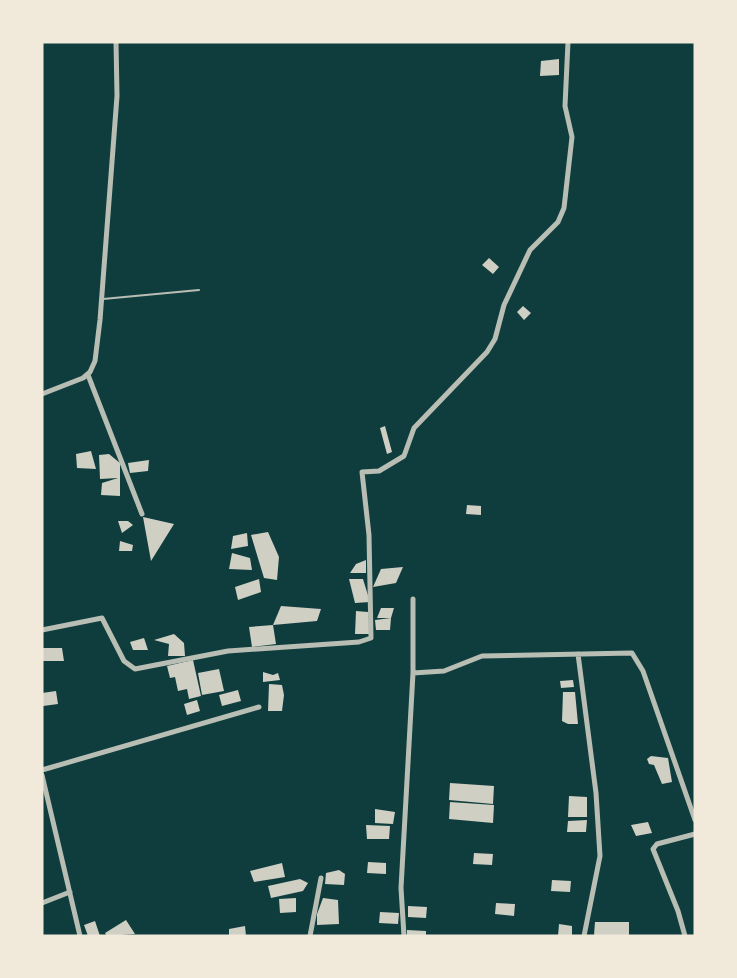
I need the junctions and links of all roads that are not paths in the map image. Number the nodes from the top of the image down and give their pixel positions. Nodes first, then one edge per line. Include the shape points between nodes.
1 (116, 42) edge
2 (568, 42) edge
3 (199, 290) dead end
4 (102, 299) junction
5 (88, 375) junction
6 (42, 394) edge
7 (142, 514) dead end
8 (413, 599) dead end
9 (42, 630) edge
10 (578, 654) junction
11 (413, 674) junction
12 (259, 706) dead end
13 (42, 770) edge
14 (42, 775) edge
15 (695, 820) edge
16 (695, 834) edge
17 (321, 878) dead end
18 (70, 892) junction
19 (42, 903) edge
20 (80, 936) edge
21 (310, 936) edge
22 (404, 936) edge
23 (584, 936) edge
24 (685, 936) edge

1 - 4 street via 117,96
2 - 9 street via 565,106 572,137 569,186 562,215 530,250 488,351 414,428 404,456 379,471 362,472 369,535 371,638 228,651 134,669 124,661 102,618
3 - 4 lane
4 - 5 street via 95,361
5 - 6 street
5 - 7 street
8 - 11 street
10 - 11 street via 482,656 444,671
10 - 15 street via 636,656
10 - 23 street via 600,856
11 - 22 street via 401,888
12 - 13 street
14 - 18 street
16 - 24 street via 657,844 653,849
17 - 21 street
18 - 19 street
18 - 20 street

